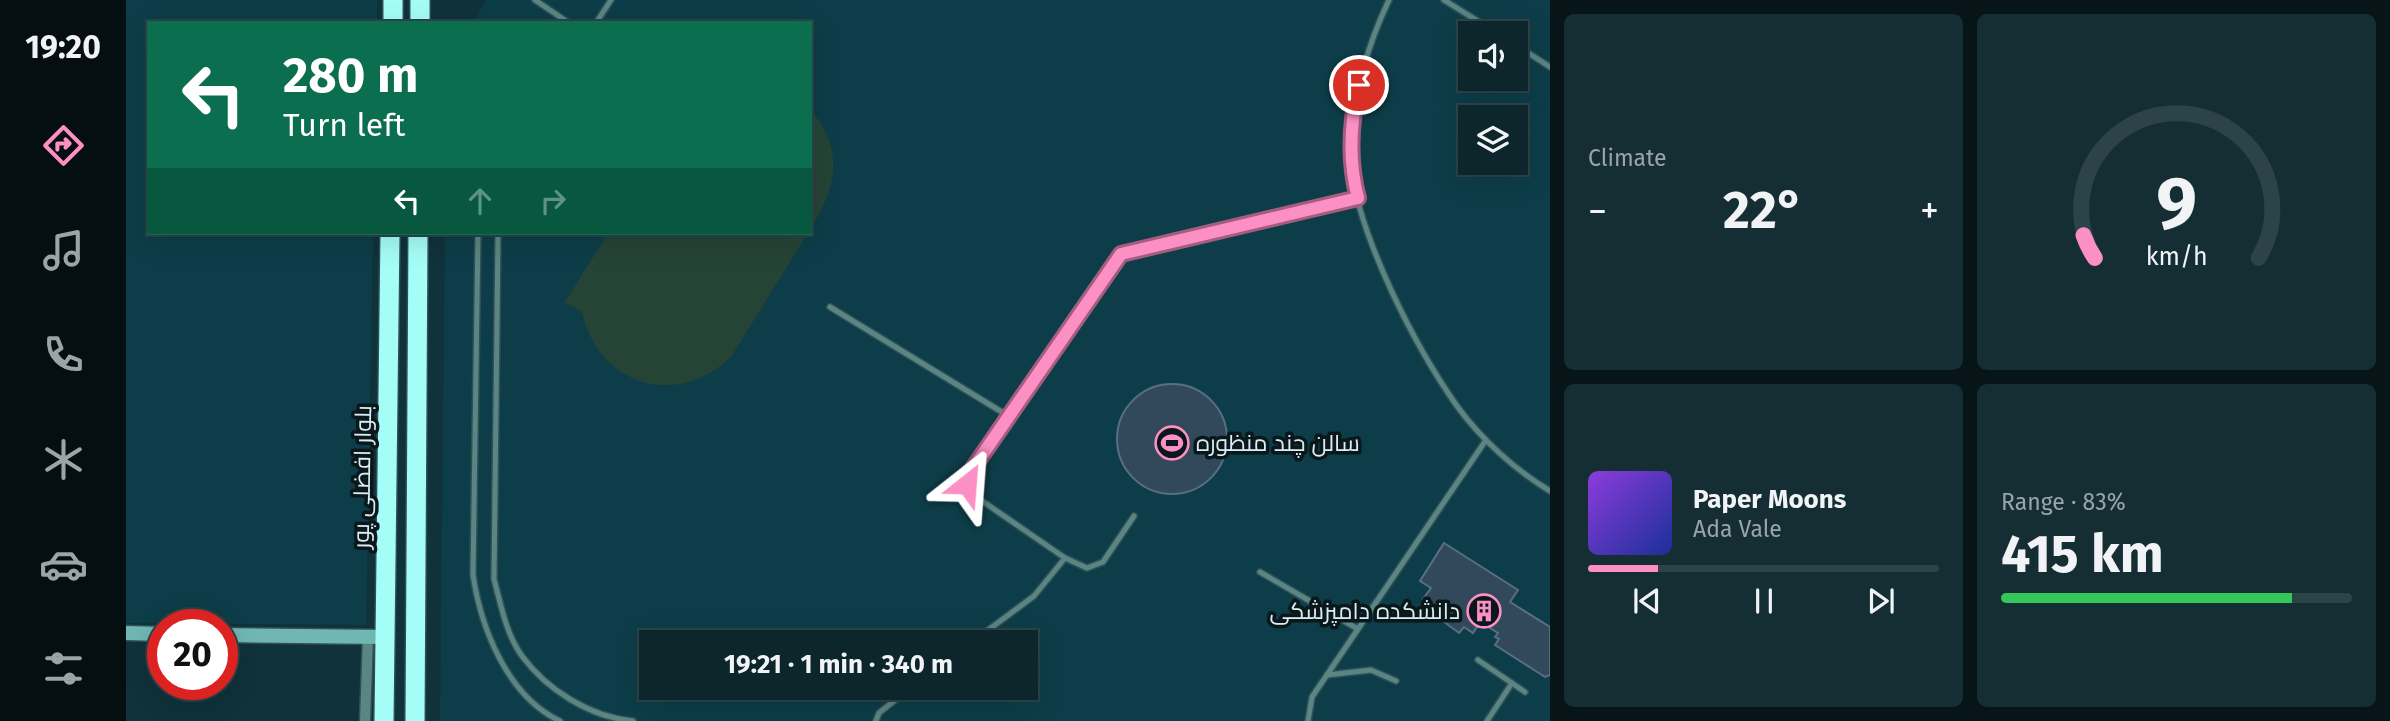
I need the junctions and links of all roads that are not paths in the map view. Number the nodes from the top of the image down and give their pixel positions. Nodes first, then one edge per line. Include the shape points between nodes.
1 (393, 0) edge
2 (420, 0) edge
3 (535, 0) edge
4 (611, 0) edge
5 (1389, 0) edge
6 (1444, 0) edge
7 (393, 21) edge
8 (420, 21) edge
9 (566, 21) edge
10 (597, 21) edge
11 (1478, 21) edge
12 (1528, 53) edge
13 (1550, 67) edge
14 (1358, 198) junction
15 (390, 235) edge
16 (418, 235) edge
17 (478, 235) edge
18 (498, 235) edge
19 (830, 307) dead end
20 (1010, 417) junction
21 (1486, 440) junction
22 (1550, 491) edge
23 (1134, 516) dead end
24 (1065, 558) junction
25 (1260, 572) dead end
26 (1358, 629) junction
27 (988, 630) edge
28 (126, 633) edge
29 (147, 634) edge
30 (238, 635) edge
31 (377, 637) junction
32 (1478, 660) dead end
33 (1327, 675) junction
34 (1396, 681) dead end
35 (1512, 683) junction
36 (1525, 692) dead end
37 (895, 700) edge
38 (365, 721) edge
39 (384, 721) edge
40 (415, 721) edge
41 (560, 721) edge
42 (633, 721) edge
43 (876, 721) edge
44 (1308, 721) edge
45 (1487, 721) edge

1 - 7 highway
2 - 8 highway
3 - 9 lane
4 - 10 lane
5 - 14 lane via 1364,62 1354,107 1350,167
6 - 11 lane
12 - 13 lane
14 - 20 lane via 1121,254
14 - 21 lane via 1368,238 1408,323 1457,406
15 - 31 highway, بلوار افضلی پور
16 - 40 highway
17 - 41 lane via 472,575 489,638 505,666 526,695
18 - 42 lane via 494,579 507,628 522,656 548,683 577,704
19 - 20 lane
20 - 24 lane via 969,474 967,484 972,494
21 - 22 lane
21 - 26 lane
23 - 24 lane via 1103,562 1087,568
24 - 27 lane via 1034,596
25 - 26 lane
26 - 33 lane
28 - 29 street
30 - 31 street
31 - 38 street
31 - 39 highway, بلوار افضلی پور
32 - 35 lane
33 - 34 lane via 1371,670
33 - 44 lane via 1312,697
35 - 36 lane
35 - 45 lane
37 - 43 lane

